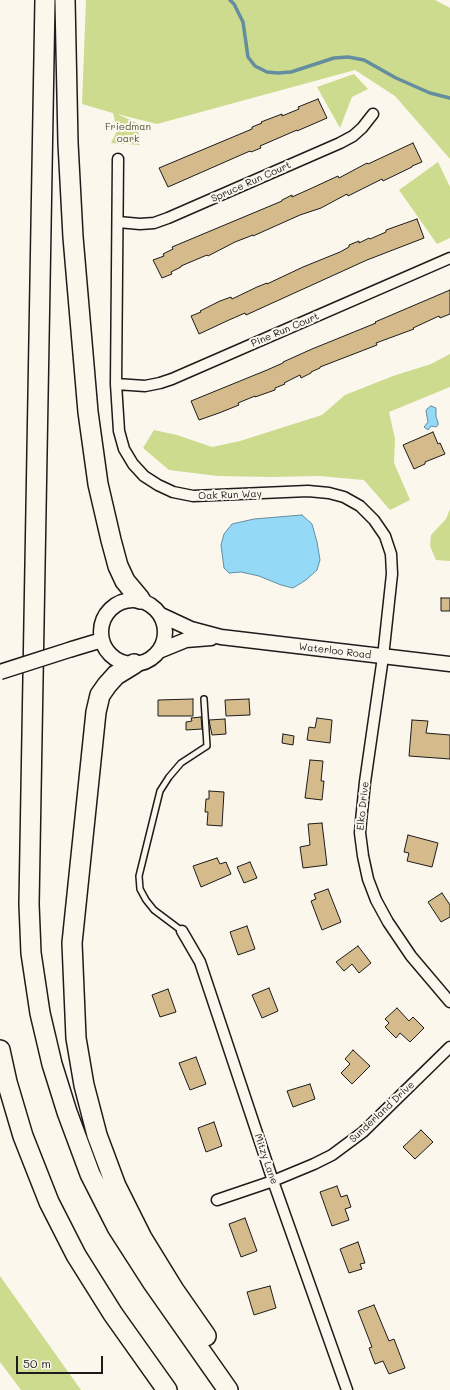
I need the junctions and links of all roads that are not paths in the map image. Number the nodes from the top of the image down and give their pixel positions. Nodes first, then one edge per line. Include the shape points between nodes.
1 (45, 0) edge
2 (65, 0) edge
3 (372, 114) dead end
4 (118, 159) dead end
5 (118, 222) junction
6 (450, 258) edge
7 (116, 384) junction
8 (140, 599) junction
9 (161, 615) junction
10 (221, 637) junction
11 (102, 640) junction
12 (159, 651) junction
13 (384, 657) junction
14 (134, 664) junction
15 (450, 664) edge
16 (0, 672) edge
17 (204, 699) dead end
18 (182, 931) joint
19 (450, 1002) edge
20 (450, 1047) edge
21 (0, 1050) edge
22 (274, 1181) junction
23 (217, 1200) dead end
24 (167, 1390) edge
25 (228, 1390) edge
26 (242, 1390) edge
27 (347, 1390) edge

1 - 25 highway via 29,896 31,953 40,1013 52,1064 90,1174 117,1227
2 - 8 highway via 73,237 89,420 98,484 118,566 125,581
3 - 5 street, Spruce Run Court via 362,128 340,143 168,218 147,223
4 - 5 street, Oak Run Way
5 - 7 street, Oak Run Way
6 - 7 street, Pine Run Court via 172,379 145,386
7 - 13 street, Oak Run Way via 119,431 124,449 144,476 158,485 172,492 193,496 308,491 330,493 360,506 374,520 385,536 391,554 392,574
8 - 9 main road via 152,605
8 - 11 main road via 121,601 110,609 102,621
9 - 10 main road, Waterloo Road via 191,629
9 - 12 main road via 167,634
10 - 12 main road, Waterloo Road via 186,640
10 - 13 main road, Waterloo Road
11 - 14 main road via 106,650 113,657 123,663
11 - 16 main road, bridge
12 - 14 main road via 145,662
13 - 15 main road, Waterloo Road
13 - 19 street, Elko Drive via 360,833 363,856 368,880 388,922 411,956
14 - 26 highway via 116,674 107,684 100,695 96,712 72,943 76,1038 84,1085 97,1134 116,1186 142,1238 174,1290
17 - 18 lane via 207,746 181,763 160,791 139,876 140,889 146,900 154,910
18 - 22 street, Mitzy Lane via 200,962
20 - 22 street, Sunderland Drive via 346,1145 332,1155
21 - 24 highway via 23,1136 49,1202 80,1262
22 - 23 street, Sunderland Drive
22 - 27 street, Mitzy Lane

